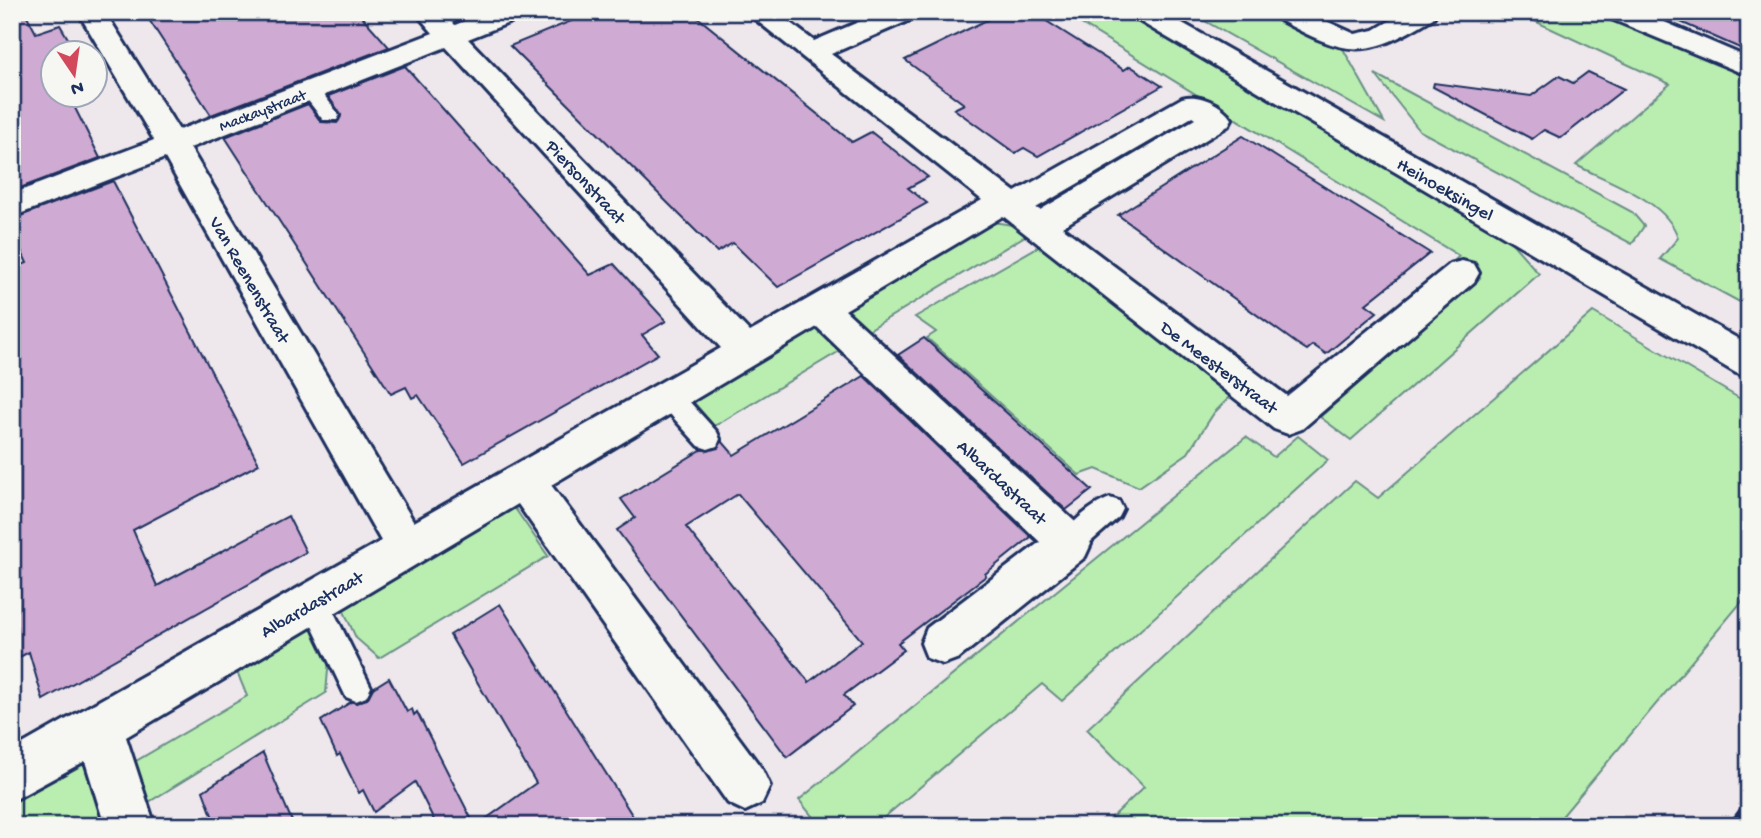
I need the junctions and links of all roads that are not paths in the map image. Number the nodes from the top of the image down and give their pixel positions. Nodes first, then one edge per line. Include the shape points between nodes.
1 (91, 12) edge
2 (428, 12) edge
3 (512, 12) edge
4 (760, 12) edge
5 (906, 12) edge
6 (1143, 12) edge
7 (1286, 12) edge
8 (1424, 12) edge
9 (1618, 12) edge
10 (451, 36) junction
11 (811, 52) junction
12 (1749, 68) edge
13 (310, 90) junction
14 (330, 116) dead end
15 (173, 144) junction
16 (12, 206) edge
17 (1019, 211) junction
18 (1462, 273) dead end
19 (820, 308) junction
20 (746, 351) junction
21 (1749, 363) edge
22 (669, 396) junction
23 (708, 439) dead end
24 (524, 480) junction
25 (1110, 509) dead end
26 (1070, 544) junction
27 (407, 548) junction
28 (314, 601) junction
29 (943, 643) dead end
30 (356, 687) dead end
31 (99, 727) junction
32 (12, 777) edge
33 (745, 786) dead end
34 (130, 826) edge

1 - 15 street, Van Reenenstraat
2 - 10 street, Piersonstraat
3 - 10 street, Mackaystraat
4 - 11 street, De Meesterstraat
5 - 11 street
6 - 21 street, Heihoeksingel
7 - 8 street via 1331,37 1364,44 1384,38
9 - 12 street
10 - 13 street, Mackaystraat
10 - 20 street, Piersonstraat
11 - 17 street, De Meesterstraat
13 - 14 lane
13 - 15 street, Mackaystraat
15 - 16 street, Mackaystraat
15 - 27 street, Van Reenenstraat
17 - 17 street via 1192,104 1217,119
17 - 18 street, De Meesterstraat via 1288,418
17 - 19 street, Albardastraat
19 - 20 street, Albardastraat
19 - 26 street, Albardastraat
20 - 22 street, Albardastraat
22 - 23 lane
22 - 24 street, Albardastraat
24 - 27 street, Albardastraat
24 - 33 street
25 - 26 lane
26 - 29 street
27 - 28 street, Albardastraat
28 - 30 lane
28 - 31 street, Albardastraat
31 - 32 street, Albardastraat
31 - 34 street

